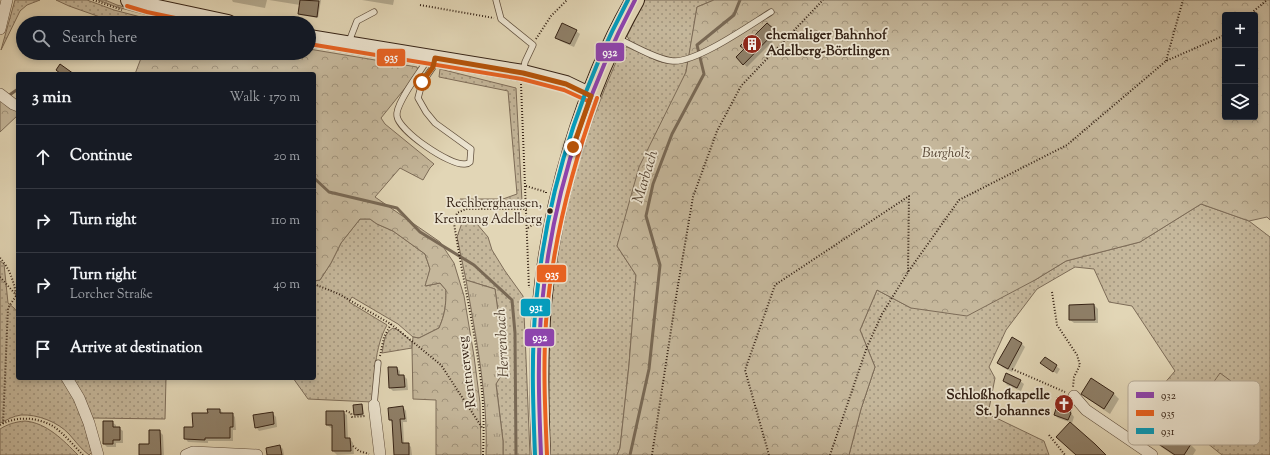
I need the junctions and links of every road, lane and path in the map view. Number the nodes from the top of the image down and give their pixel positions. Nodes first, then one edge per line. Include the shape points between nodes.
1 (6, 0) edge
2 (129, 0) edge
3 (496, 0) edge
4 (567, 0) edge
5 (635, 0) edge
6 (823, 0) edge
7 (1183, 0) edge
8 (1267, 0) edge
9 (420, 5) dead end
10 (374, 12) dead end
11 (771, 12) dead end
12 (1253, 12) edge
13 (195, 16) edge
14 (501, 19) junction
15 (0, 29) edge
16 (1222, 36) edge
17 (615, 37) junction
18 (316, 39) edge
19 (348, 44) junction
20 (532, 45) junction
21 (430, 58) junction
22 (1166, 61) junction
23 (522, 79) junction
24 (0, 94) edge
25 (591, 96) junction
26 (15, 105) edge
27 (526, 186) junction
28 (545, 199) dead end
29 (542, 213) dead end
30 (528, 228) dead end
31 (0, 258) edge
32 (908, 272) junction
33 (0, 277) edge
34 (316, 285) edge
35 (1052, 292) dead end
36 (16, 294) edge
37 (16, 296) edge
38 (16, 298) edge
39 (391, 324) junction
40 (378, 363) joint
41 (1012, 369) dead end
42 (68, 380) edge
43 (1074, 396) junction
44 (374, 410) junction
45 (346, 411) dead end
46 (3, 424) junction
47 (0, 426) edge
48 (484, 431) junction
49 (1049, 435) dead end
50 (1128, 439) edge
51 (1137, 445) edge
52 (353, 446) dead end
53 (380, 454) edge
54 (83, 455) edge
55 (98, 455) edge
56 (186, 455) edge
57 (257, 455) edge
58 (483, 455) edge
59 (541, 455) edge
60 (652, 455) edge
61 (769, 455) edge
62 (830, 455) edge
63 (1065, 455) edge
64 (1152, 455) edge

1 - 15 street
2 - 13 main road
3 - 14 lane
4 - 20 path via 552,16
5 - 17 main road
6 - 60 path via 741,86 717,131 694,197
7 - 22 path
8 - 12 path
9 - 14 path
10 - 19 lane via 357,21
11 - 17 lane via 709,50 686,60 662,59
14 - 20 lane
16 - 22 path
17 - 25 main road
18 - 19 main road
19 - 21 main road
20 - 23 lane
21 - 21 lane via 398,105 397,117 401,126 438,155 455,163 466,164 470,162 471,149 435,123 418,98 422,82 433,67
21 - 23 main road
22 - 32 path via 1067,145 959,200
23 - 25 main road via 566,84
23 - 27 path
24 - 26 street
25 - 59 main road via 573,147 548,256 538,372
27 - 28 path via 546,192
27 - 48 path, Rentnerweg via 527,209 466,209 457,213 454,223 481,382
29 - 30 path via 541,220
31 - 36 path via 5,263
32 - 61 path via 909,196 775,285 745,370
32 - 62 path via 882,314 867,346
33 - 37 path
34 - 39 path via 339,294
35 - 43 path via 1057,325 1077,355 1080,365 1074,377
38 - 46 path via 8,308
39 - 40 path via 381,345
39 - 48 path via 441,365
40 - 44 lane
41 - 43 path
42 - 55 street via 89,423
43 - 50 street via 1086,410
44 - 45 path via 352,417 351,413
44 - 53 street
46 - 47 path
46 - 54 path via 20,418 34,419 52,425
48 - 58 path, Rentnerweg
49 - 63 path
51 - 64 street
52 - 53 path via 365,453
56 - 57 street via 193,452

